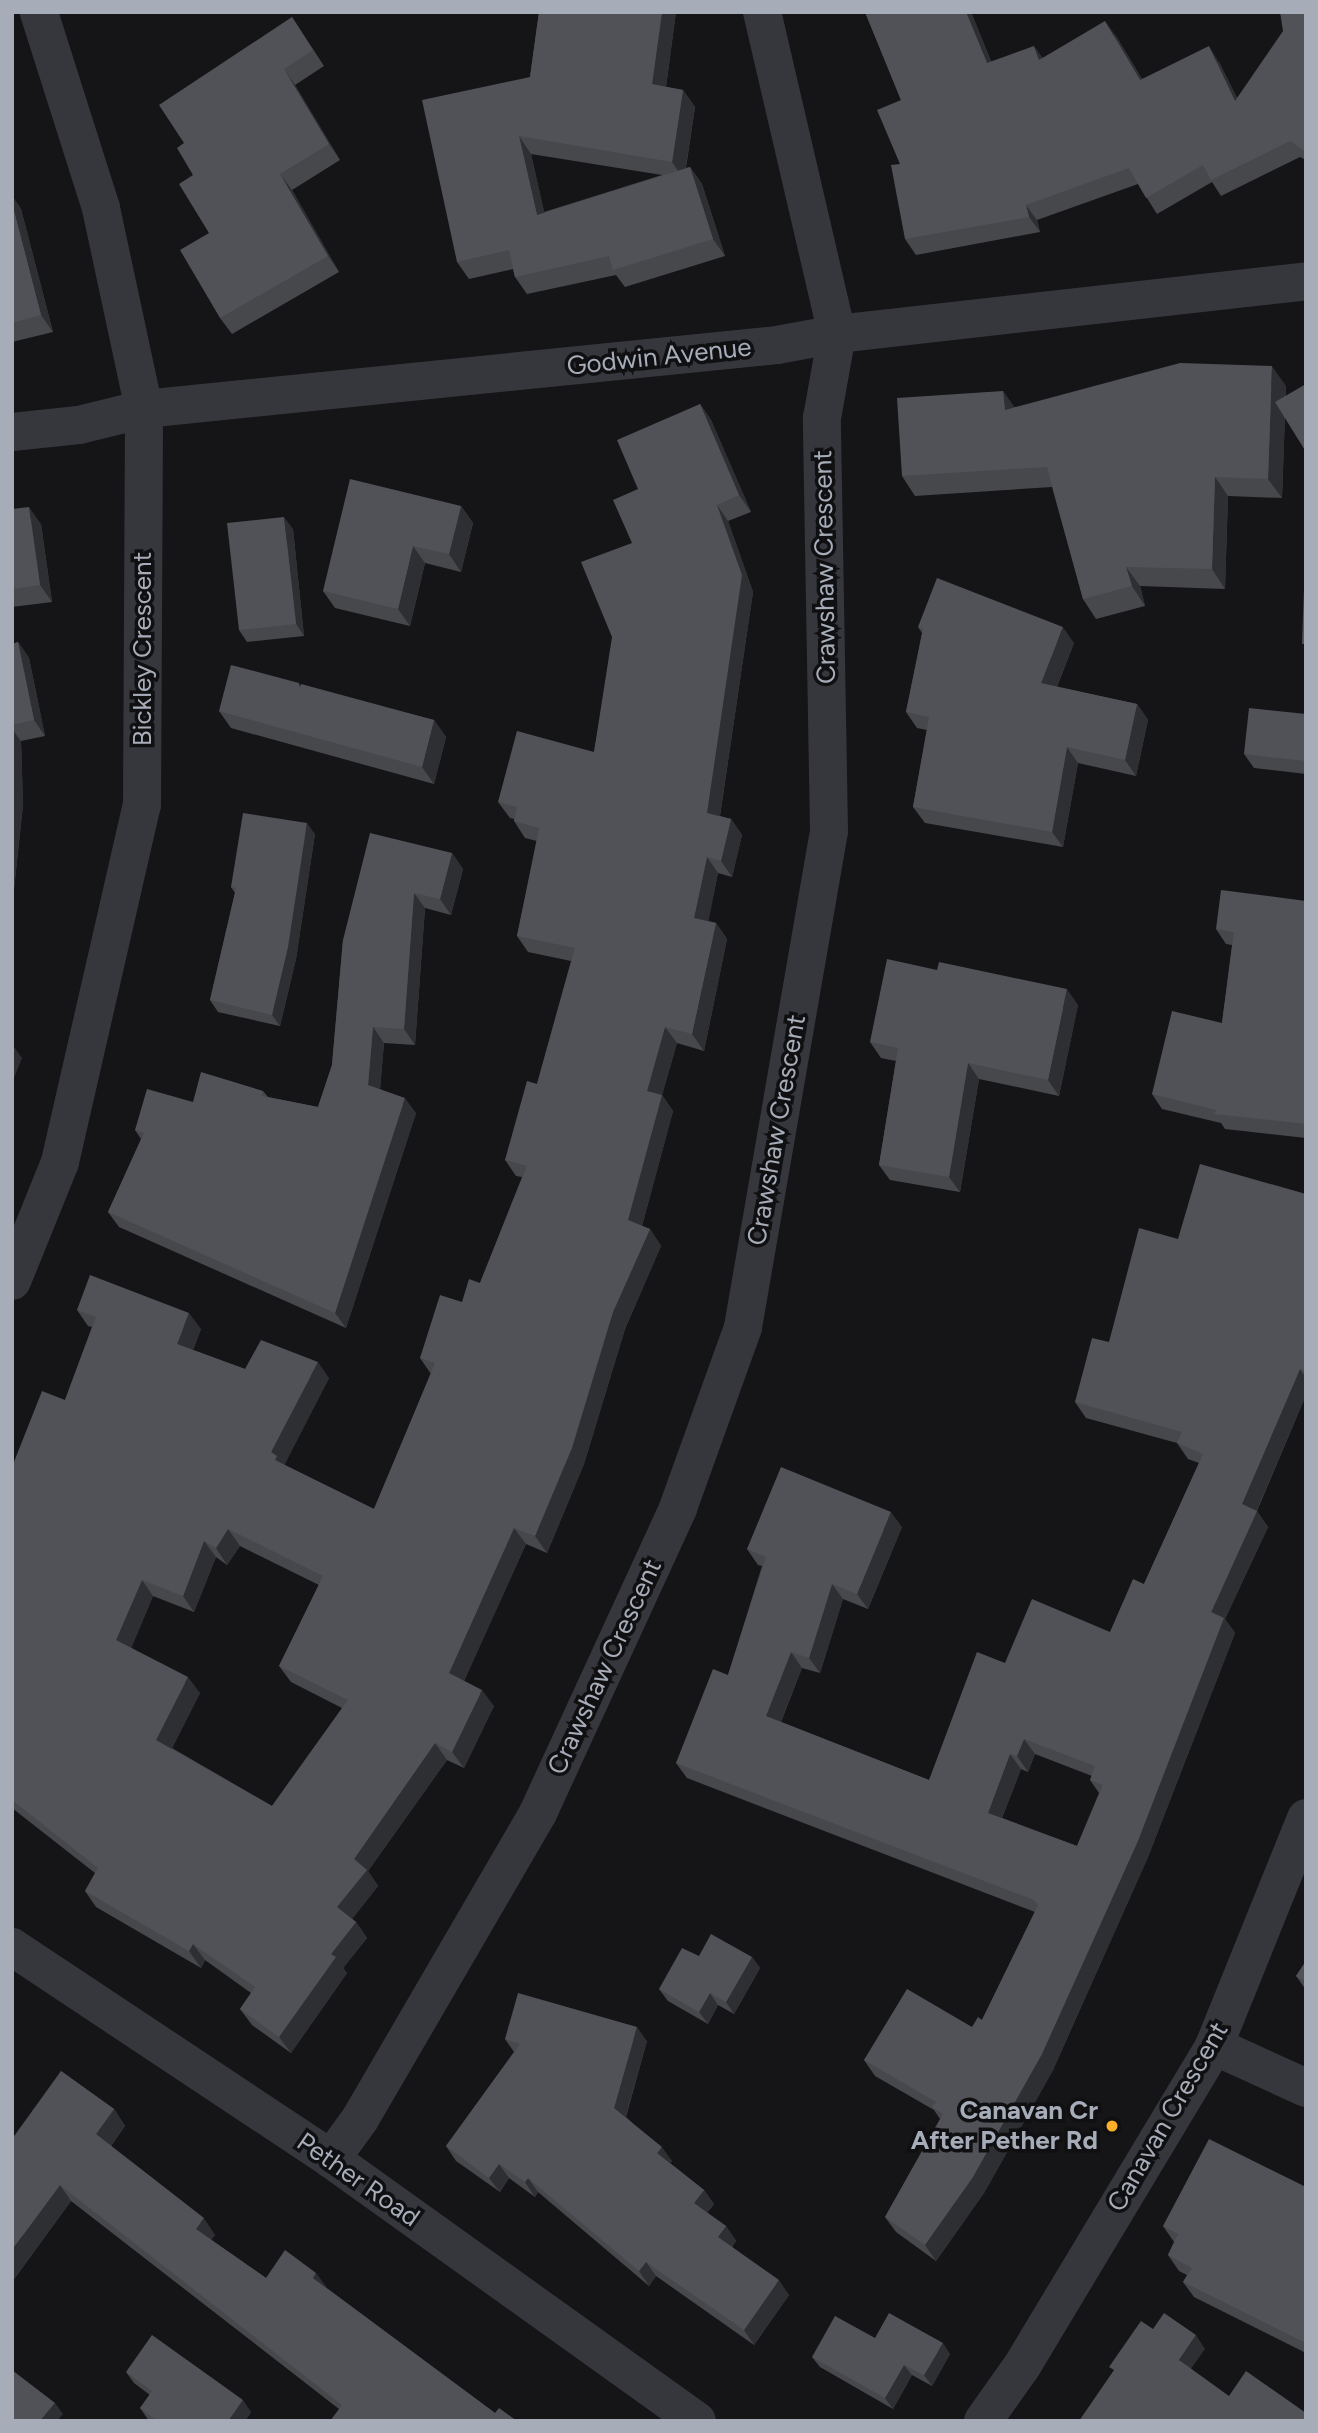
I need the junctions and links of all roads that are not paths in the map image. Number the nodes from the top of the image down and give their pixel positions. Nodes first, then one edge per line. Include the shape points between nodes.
1 (38, 12) edge
2 (762, 12) edge
3 (1306, 281) edge
4 (837, 334) junction
5 (144, 409) junction
6 (12, 432) edge
7 (12, 1281) edge
8 (1306, 1818) edge
9 (12, 1947) edge
10 (1214, 2046) junction
11 (1306, 2088) edge
12 (331, 2159) junction
13 (1022, 2366) junction
14 (697, 2421) edge
15 (983, 2421) edge
16 (1003, 2421) edge

1 - 5 street, Bickley Crescent via 101,208
2 - 4 street, Crawshaw Crescent
3 - 4 street, Godwin Avenue
4 - 5 street, Godwin Avenue via 777,345
4 - 12 street, Crawshaw Crescent via 822,418 829,831 743,1327 678,1508 538,1813 360,2119
5 - 6 street, Godwin Avenue via 79,425
5 - 7 street, Bickley Crescent via 142,804 60,1162
8 - 10 street, Canavan Crescent
9 - 12 street, Pether Road
10 - 11 street
10 - 13 street, Canavan Crescent
12 - 14 street, Pether Road
13 - 15 street, Canavan Crescent
13 - 16 street, Canavan Crescent

